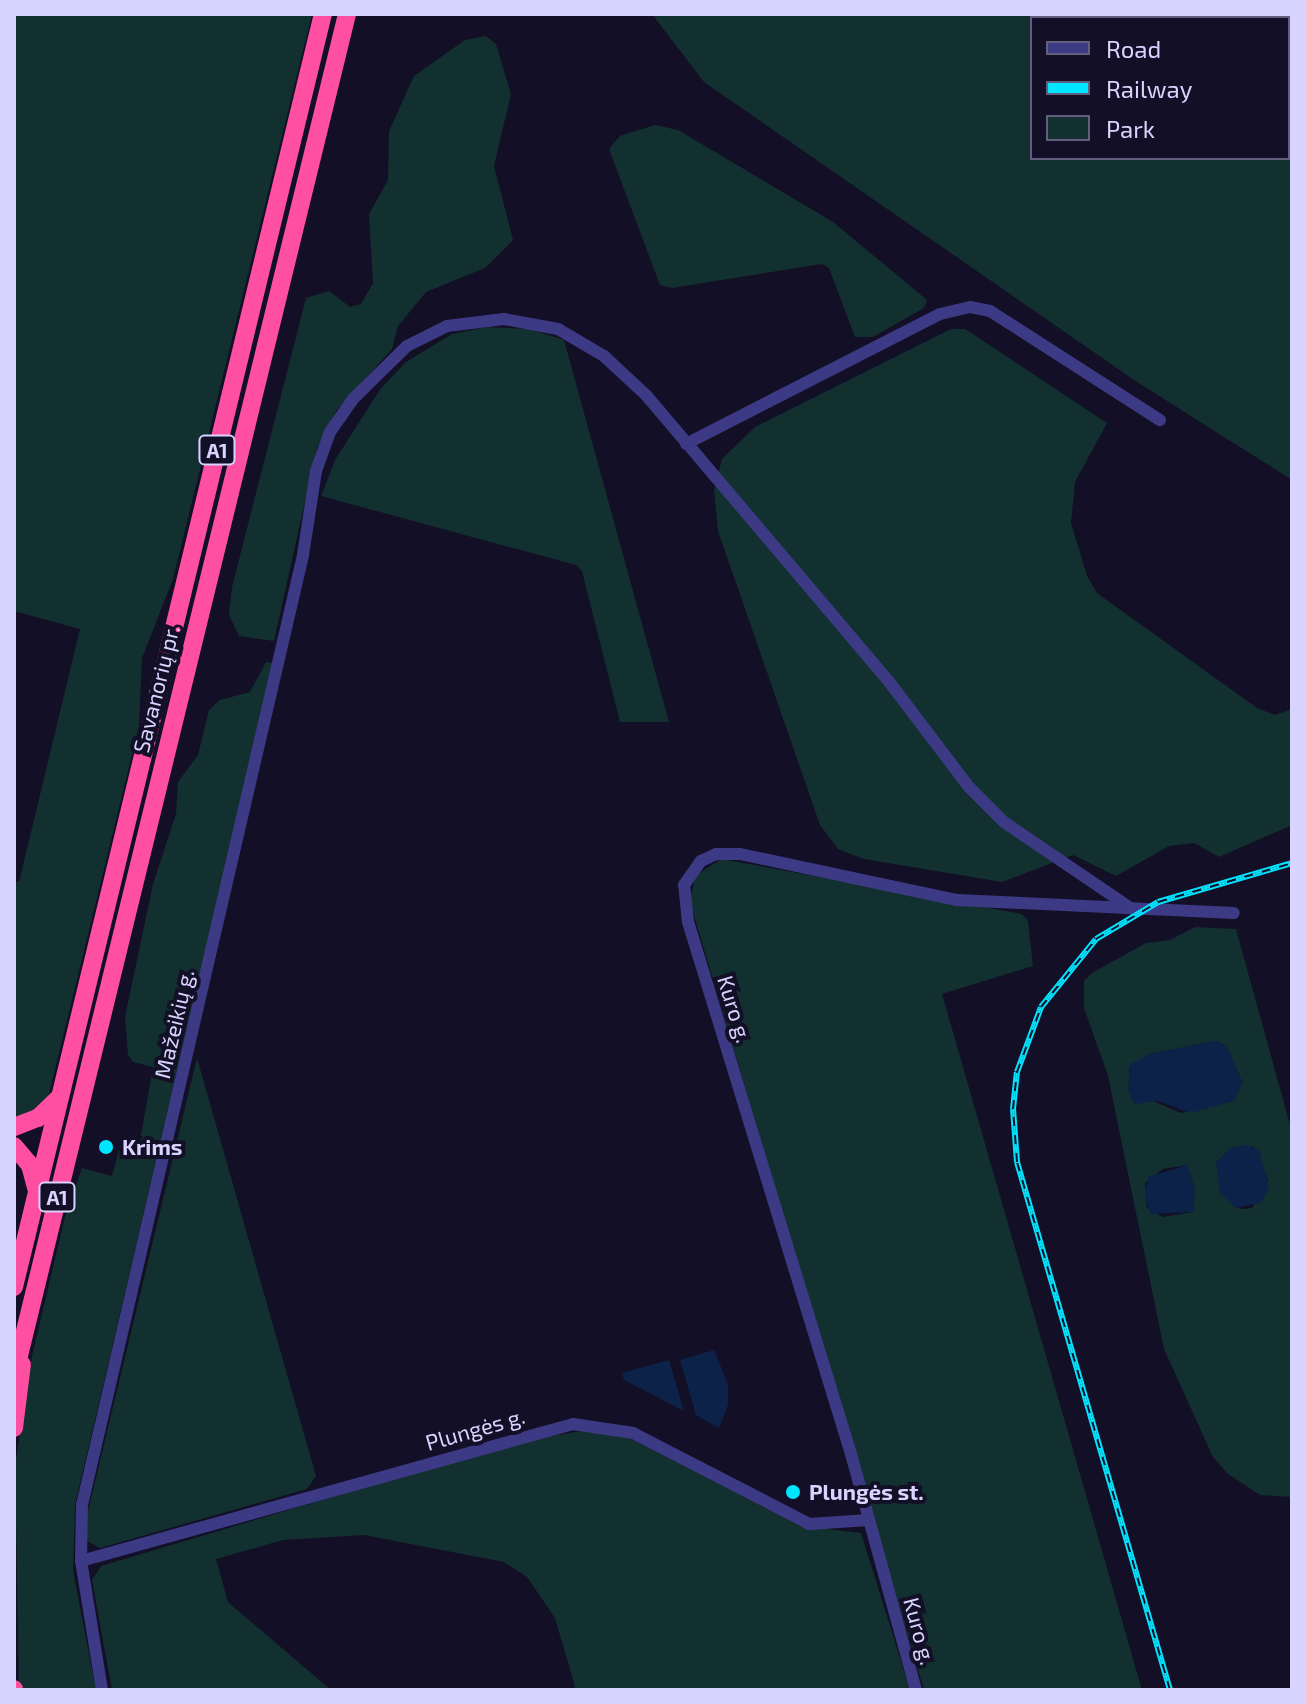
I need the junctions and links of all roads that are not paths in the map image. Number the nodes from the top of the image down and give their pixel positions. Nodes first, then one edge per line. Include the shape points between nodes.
1 (323, 14) edge
2 (347, 14) edge
3 (1160, 420) dead end
4 (686, 444) junction
5 (1132, 909) junction
6 (1234, 913) dead end
7 (60, 1097) junction
8 (14, 1127) edge
9 (14, 1146) edge
10 (37, 1192) junction
11 (14, 1287) edge
12 (26, 1327) junction
13 (14, 1376) edge
14 (14, 1428) edge
15 (869, 1520) junction
16 (81, 1561) junction
17 (102, 1690) edge
18 (916, 1690) edge

1 - 7 highway, Savanorių pr. / A1
2 - 12 highway, Savanorių pr. / A1
3 - 4 street via 990,311 970,307 940,314
4 - 5 street, Mažeikių g. via 890,683 969,787 1004,822
4 - 16 street, Mažeikių g. via 604,356 569,334 534,322 483,320 447,326 407,346 368,381 330,432 316,471 299,570 82,1505
5 - 6 street, Kuro g.
5 - 15 street, Kuro g. via 957,900 740,854 716,854 701,861 684,885 688,922
7 - 8 highway via 38,1118
7 - 10 highway, Savanorių pr. / A1
9 - 10 highway via 30,1165
10 - 11 highway, Savanorių pr. / A1
12 - 13 highway, Savanorių pr. / A1
12 - 14 highway
15 - 16 street, Plungės g. via 809,1524 633,1433 573,1424
15 - 18 street, Kuro g.
16 - 17 street, Mažeikių g.

